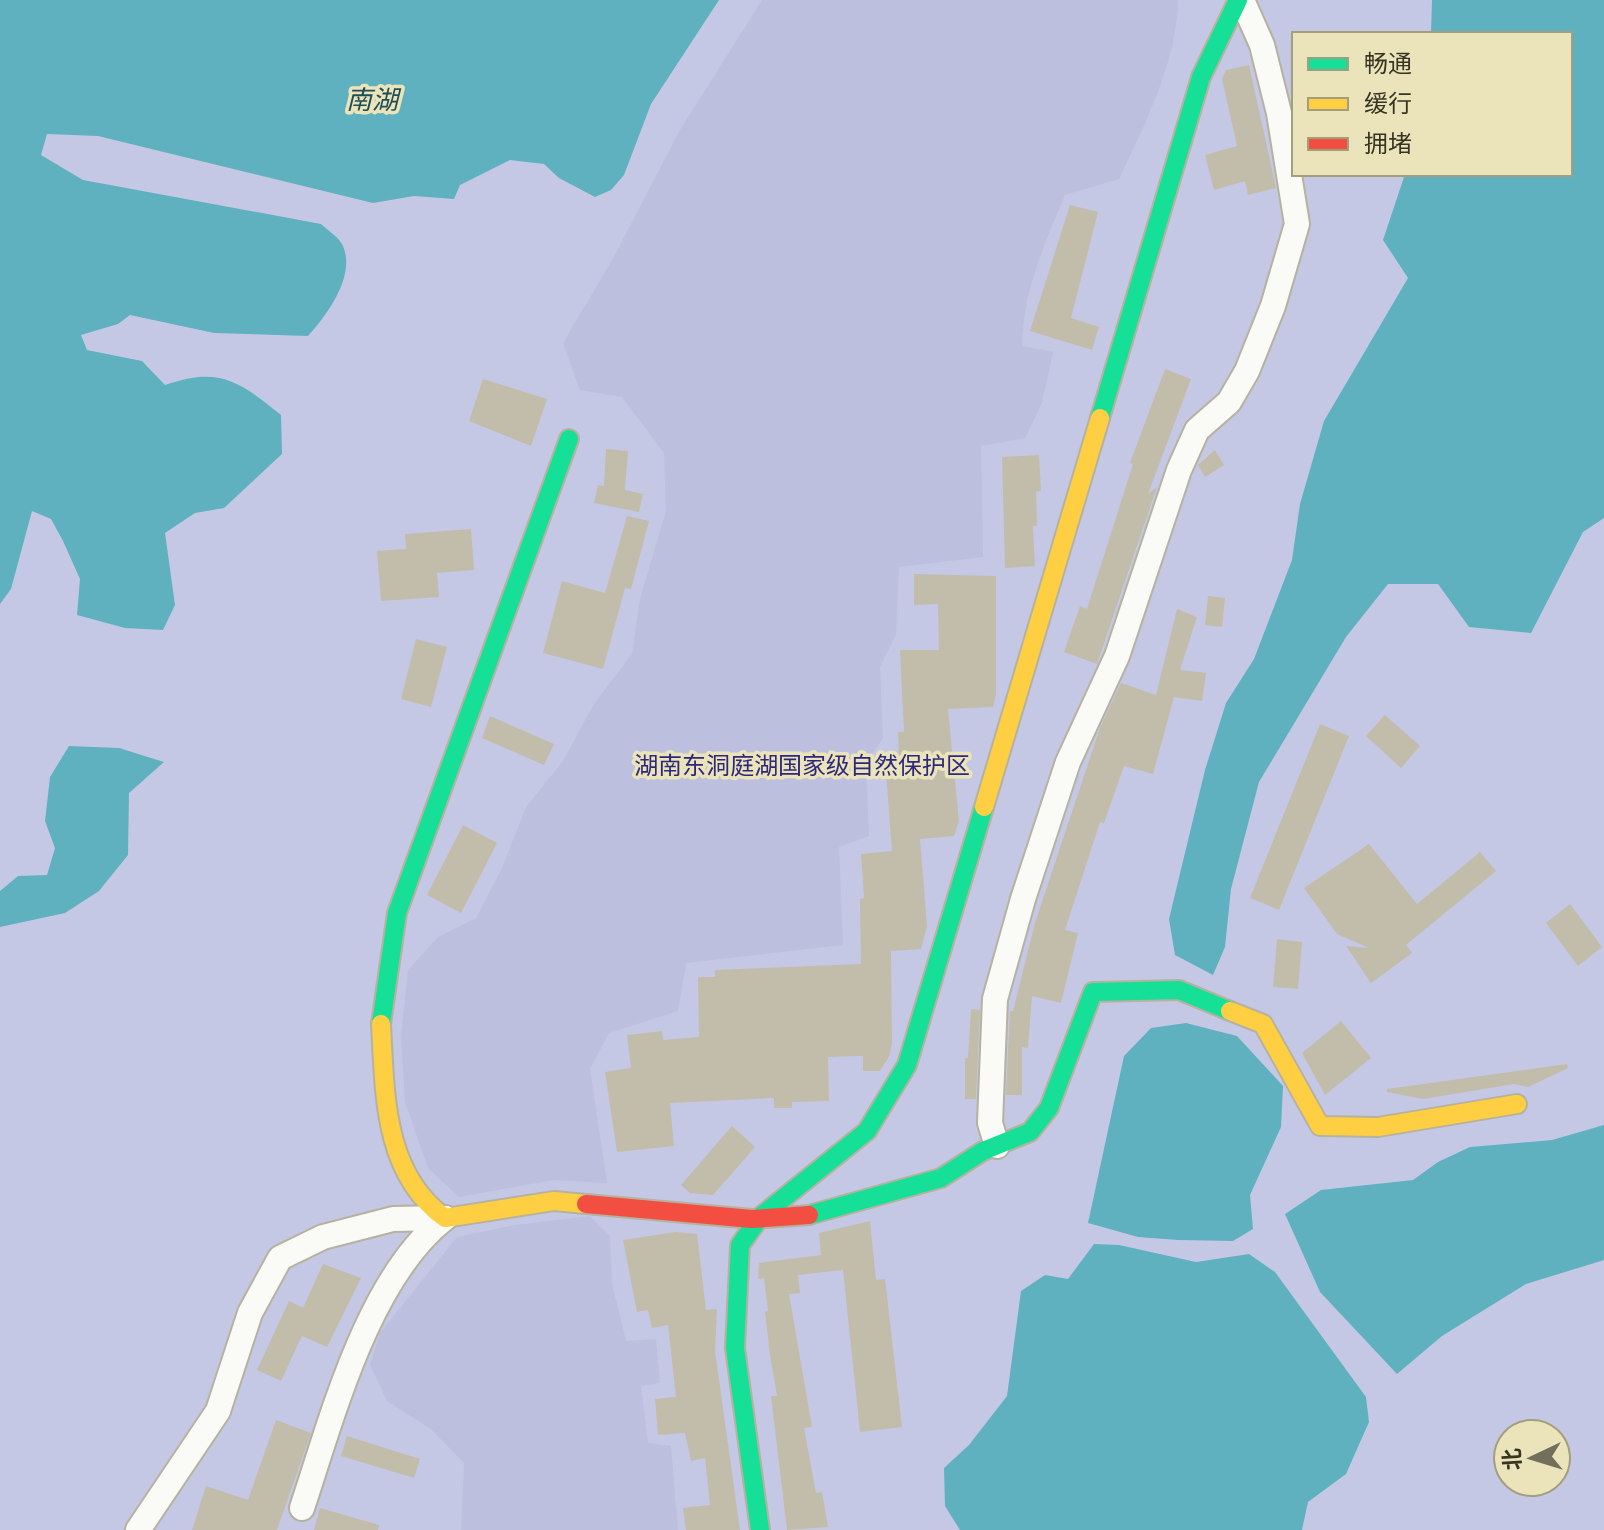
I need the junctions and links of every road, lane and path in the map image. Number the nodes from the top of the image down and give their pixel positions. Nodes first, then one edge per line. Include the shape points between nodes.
1 (1240, 0) edge
2 (569, 439) dead end
3 (1517, 1104) dead end
4 (997, 1146) junction
5 (760, 1217) junction
6 (445, 1218) junction
7 (302, 1508) dead end
8 (138, 1530) edge
9 (760, 1530) edge

1 - 4 street via 1262,45 1297,224 1247,371 1229,402 1197,430 1179,470 1117,656 1068,762 1023,899 995,999 990,1123
1 - 5 street via 1201,77 907,1065 867,1131
2 - 6 street via 397,913 381,1024 386,1114 399,1159 423,1202
3 - 4 street via 1378,1127 1320,1126 1263,1024 1179,990 1093,992 1049,1108 1030,1132
4 - 5 street via 941,1178 872,1200 809,1215
5 - 6 street via 554,1201
5 - 9 street via 740,1245 735,1348
6 - 7 street via 426,1234 358,1340
6 - 8 street via 393,1219 323,1237 280,1258 250,1313 218,1411

